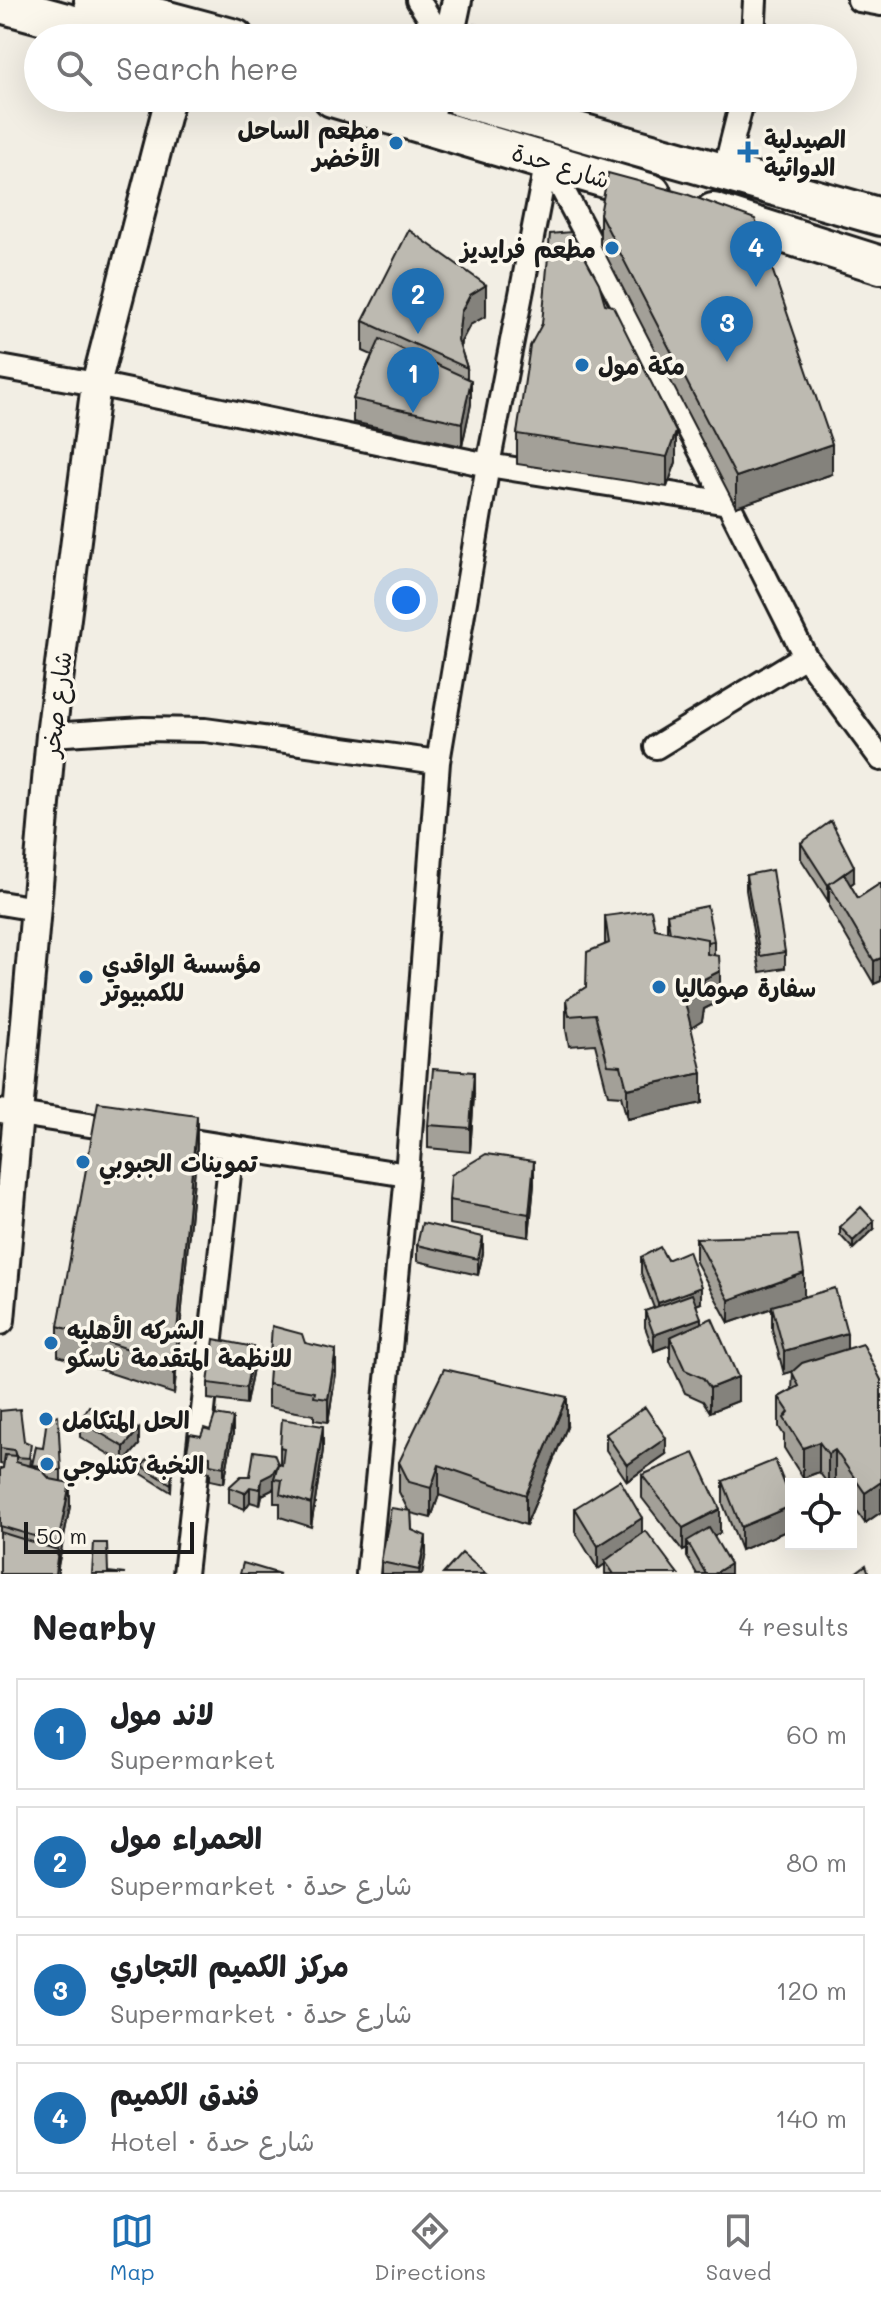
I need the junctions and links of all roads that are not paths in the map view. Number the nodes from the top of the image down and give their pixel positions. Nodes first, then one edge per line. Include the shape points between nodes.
1 (93, 0) edge
2 (418, 0) edge
3 (457, 0) edge
4 (755, 0) edge
5 (859, 0) edge
6 (0, 4) edge
7 (881, 4) edge
8 (74, 24) edge
9 (183, 24) edge
10 (433, 24) edge
11 (452, 24) edge
12 (754, 24) edge
13 (166, 112) edge
14 (430, 112) edge
15 (510, 112) edge
16 (739, 112) edge
17 (547, 160) junction
18 (724, 173) junction
19 (881, 217) edge
20 (881, 265) edge
21 (0, 367) edge
22 (96, 384) junction
23 (488, 465) junction
24 (728, 503) junction
25 (805, 656) junction
26 (51, 735) junction
27 (656, 747) dead end
28 (877, 749) edge
29 (438, 762) junction
30 (0, 903) edge
31 (36, 909) junction
32 (9, 1112) edge
33 (232, 1147) junction
34 (407, 1175) junction
35 (0, 1320) edge
36 (185, 1574) edge
37 (368, 1574) edge

1 - 9 main road
2 - 10 street
3 - 11 street
4 - 12 street
5 - 7 street
6 - 8 main road
13 - 22 street, شارع صخر
14 - 17 main road, شارع حدة
15 - 18 main road, شارع حدة
16 - 18 street
17 - 20 main road, شارع حدة
17 - 23 street
17 - 24 street
18 - 19 main road, شارع حدة
21 - 22 street
22 - 23 street
22 - 26 street, شارع صخر
23 - 24 street
23 - 29 street
24 - 25 street
25 - 27 street
25 - 28 street
26 - 29 street via 205,730
26 - 31 street, شارع صخر
29 - 34 street
30 - 31 street
31 - 32 street, شارع صخر
32 - 33 street
32 - 35 street, شارع صخر
33 - 34 street
33 - 36 street
34 - 37 street

